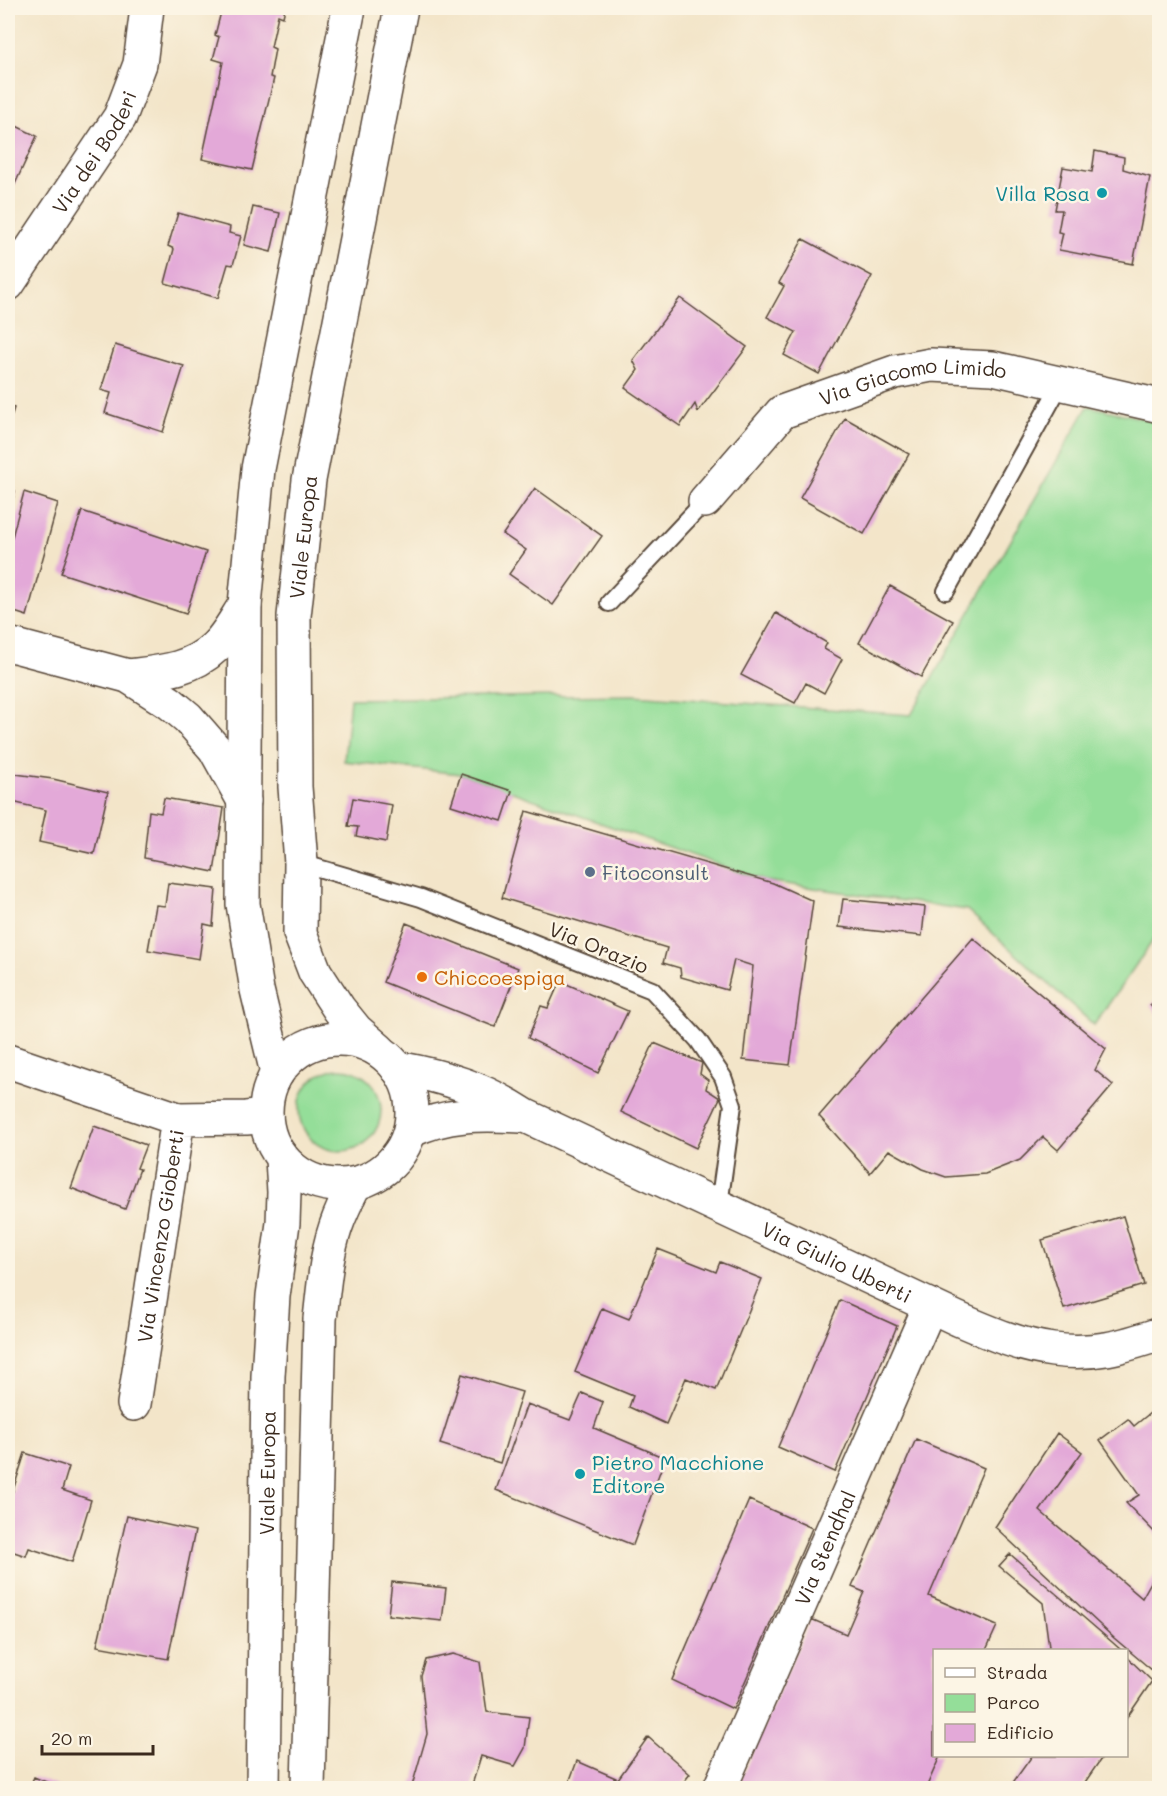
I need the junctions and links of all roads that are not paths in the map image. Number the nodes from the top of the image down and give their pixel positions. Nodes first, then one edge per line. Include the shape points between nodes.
1 (147, 8) edge
2 (350, 8) edge
3 (401, 8) edge
4 (8, 284) edge
5 (1059, 385) junction
6 (1160, 406) edge
7 (705, 501) joint
8 (946, 591) dead end
9 (609, 603) dead end
10 (245, 605) junction
11 (8, 645) edge
12 (128, 676) junction
13 (244, 801) junction
14 (301, 863) junction
15 (388, 1059) junction
16 (8, 1061) edge
17 (278, 1073) junction
18 (266, 1116) junction
19 (526, 1116) junction
20 (178, 1119) junction
21 (410, 1131) junction
22 (282, 1158) junction
23 (355, 1184) junction
24 (719, 1205) junction
25 (930, 1306) junction
26 (1160, 1334) edge
27 (134, 1404) dead end
28 (263, 1788) edge
29 (308, 1788) edge
30 (720, 1788) edge

1 - 4 street, Via dei Boderi via 140,64 120,117
2 - 10 street via 258,469
3 - 14 street, Viale Europa via 309,480 294,616 295,787
5 - 6 street, Via Giacomo Limido
5 - 7 street, Via Giacomo Limido via 993,368 931,365 895,372 782,412
5 - 8 lane
7 - 9 lane
10 - 12 street via 217,646 195,663
10 - 13 street
11 - 12 street
12 - 13 street via 188,718 215,749
13 - 17 street via 243,904 256,990
14 - 15 street, Viale Europa via 300,933 315,972 356,1030
14 - 24 lane, Via Orazio via 421,898 652,990 698,1040 723,1077 733,1104
15 - 17 street, Viale Europa via 358,1041 335,1039 312,1044 293,1055
15 - 19 street, Via Giulio Uberti via 462,1083
15 - 21 street, Viale Europa via 408,1088 412,1109
16 - 20 street
17 - 18 street, Viale Europa via 268,1094
18 - 20 street, Via Vincenzo Gioberti
18 - 22 street, Viale Europa via 271,1138
19 - 21 street, Via Giulio Uberti via 465,1115 429,1122
19 - 24 street, Via Giulio Uberti
20 - 27 street, Via Vincenzo Gioberti
21 - 23 street, Viale Europa via 390,1165
22 - 23 street, Viale Europa via 315,1181
22 - 28 street, Viale Europa via 283,1223 268,1376
23 - 29 street via 332,1242 320,1319
24 - 25 street, Via Giulio Uberti
25 - 26 street, Via Giulio Uberti via 983,1330 1051,1350 1086,1352 1118,1348
25 - 30 street, Via Stendhal

